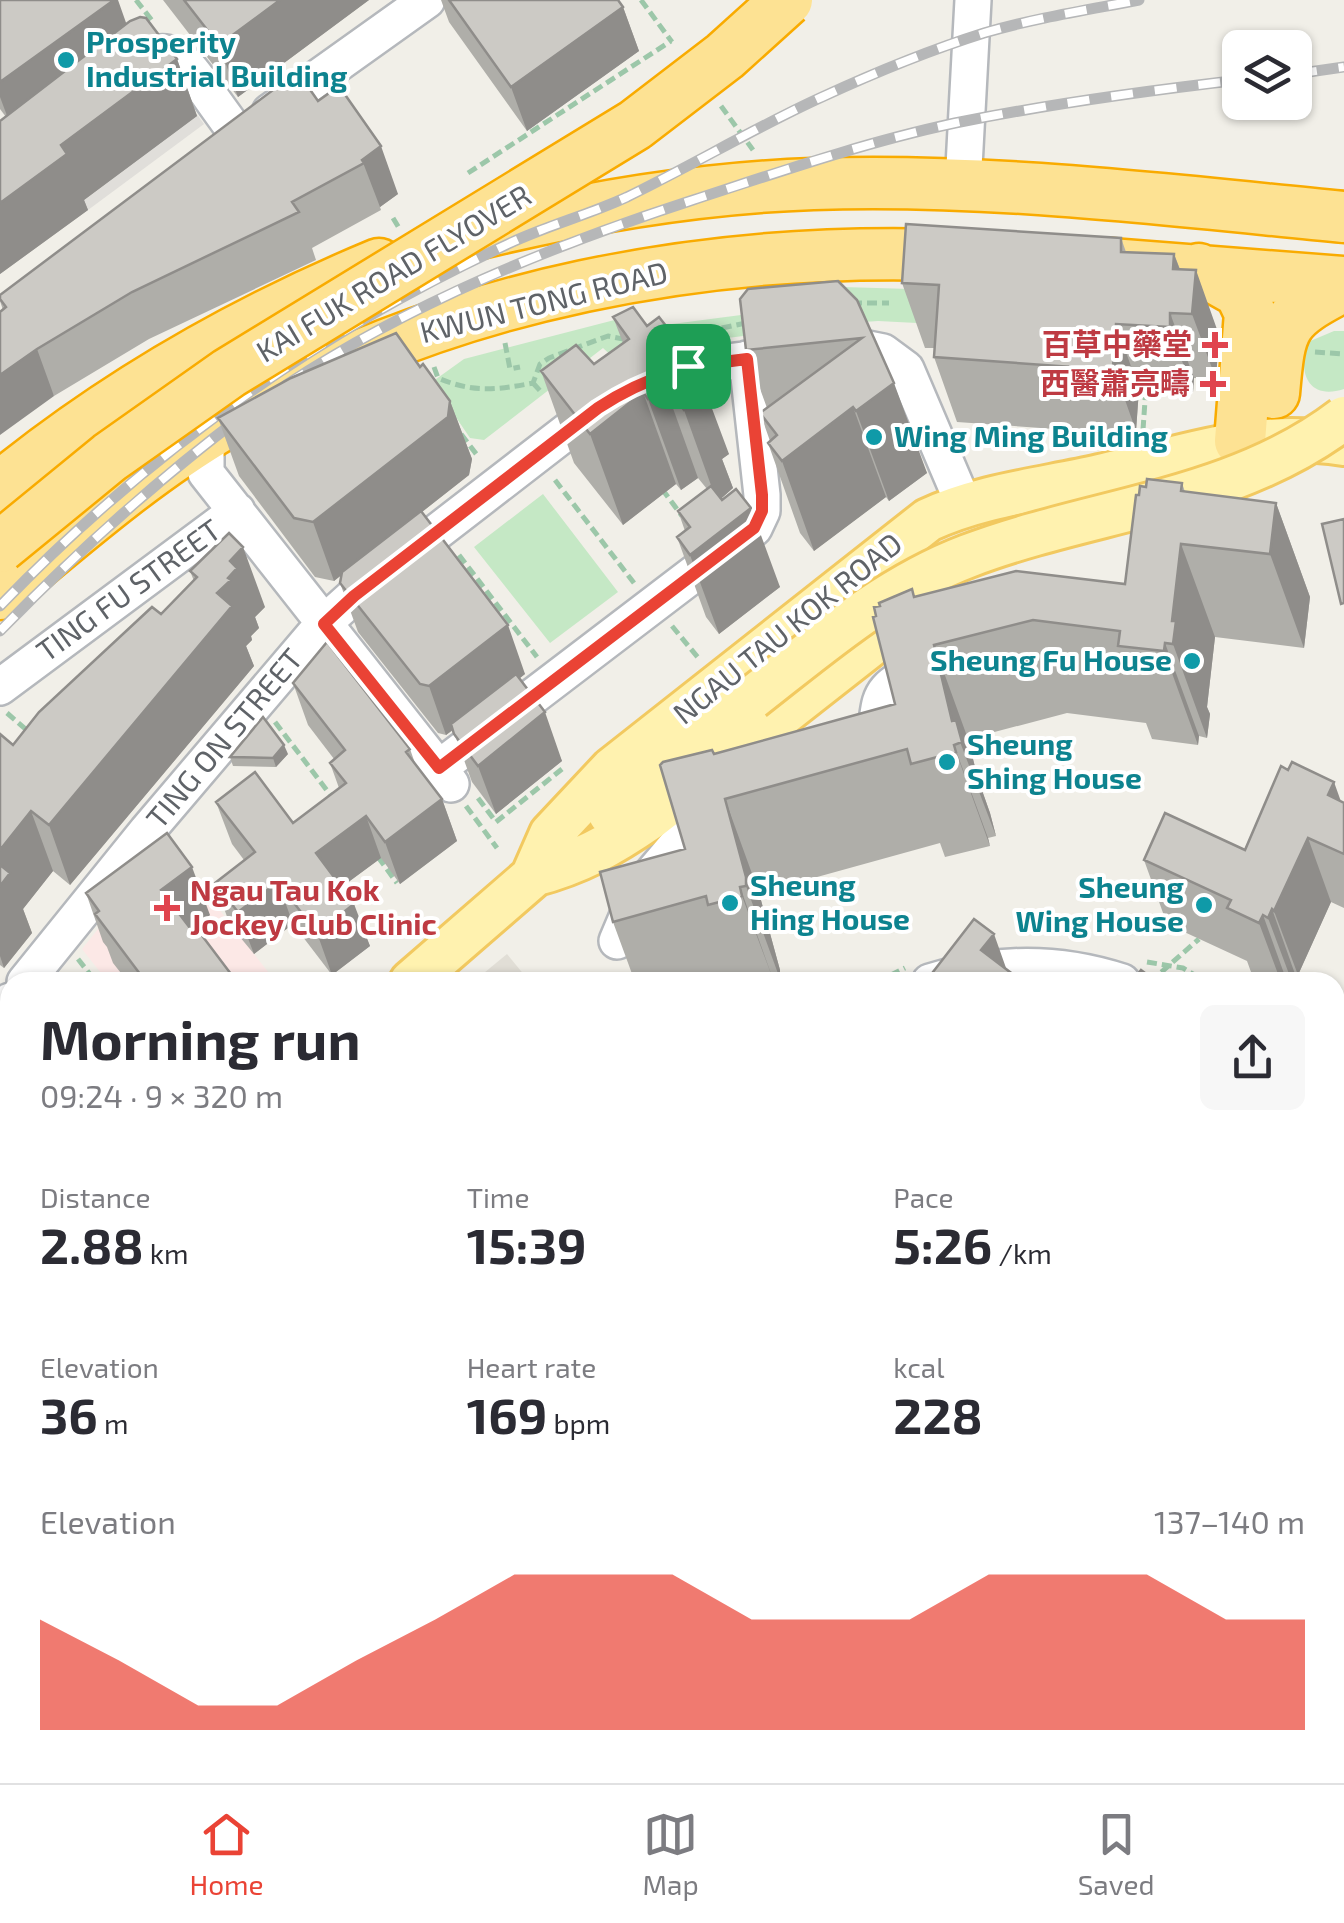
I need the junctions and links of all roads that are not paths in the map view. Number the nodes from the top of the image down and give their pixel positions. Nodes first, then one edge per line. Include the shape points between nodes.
1 (427, 0) edge
2 (754, 0) edge
3 (787, 0) edge
4 (973, 0) edge
5 (108, 84) edge
6 (963, 185) junction
7 (1344, 217) edge
8 (1198, 269) junction
9 (1344, 284) edge
10 (747, 359) junction
11 (1344, 418) edge
12 (206, 435) junction
13 (1255, 440) junction
14 (1344, 444) edge
15 (1102, 476) junction
16 (0, 486) edge
17 (964, 505) junction
18 (237, 511) junction
19 (0, 522) edge
20 (0, 548) edge
21 (0, 594) edge
22 (324, 624) junction
23 (962, 653) edge
24 (1, 698) edge
25 (852, 778) edge
26 (764, 817) edge
27 (533, 876) junction
28 (618, 941) edge
29 (33, 972) edge
30 (423, 972) edge
31 (969, 972) edge
32 (1086, 972) edge

1 - 5 street via 228,143 185,62 170,53 148,54
2 - 19 highway, KAI FUK ROAD FLYOVER via 688,60 605,118 186,375
3 - 20 highway, KAI FUK ROAD FLYOVER, bridge via 635,125 229,374 110,456
4 - 6 street
6 - 7 highway
6 - 16 highway via 761,186 560,214 459,238 350,276 246,326 92,418
8 - 9 highway, KWUN TONG ROAD
8 - 12 highway, KWUN TONG ROAD via 892,253 698,265 578,288 384,347 309,378
8 - 13 highway via 1240,292 1250,313
9 - 13 highway via 1298,312 1282,333
10 - 17 street, TING ON STREET via 853,346 884,352 906,368
10 - 22 street, TING ON STREET via 688,366 627,389
10 - 22 street, TING FU STREET via 762,495 754,528 449,782
11 - 27 main road, NGAU TAU KOK ROAD, bridge via 1285,456 1218,485 1005,542 936,569 865,611
12 - 18 street via 206,473
12 - 21 highway, KWUN TONG ROAD
13 - 14 main road, NGAU TAU KOK ROAD
13 - 15 main road, NGAU TAU KOK ROAD
15 - 17 main road, NGAU TAU KOK ROAD
15 - 27 main road, NGAU TAU KOK ROAD via 1024,524 742,768 613,844
17 - 27 main road, NGAU TAU KOK ROAD via 911,531 612,769 551,834
18 - 22 street, TING FU STREET
18 - 24 street, TING FU STREET
22 - 29 street, TING ON STREET
23 - 25 street via 887,689 877,706 872,748
26 - 28 street via 702,830 679,842 638,889
27 - 30 main road, NGAU TAU KOK ROAD
31 - 32 street via 1035,966

